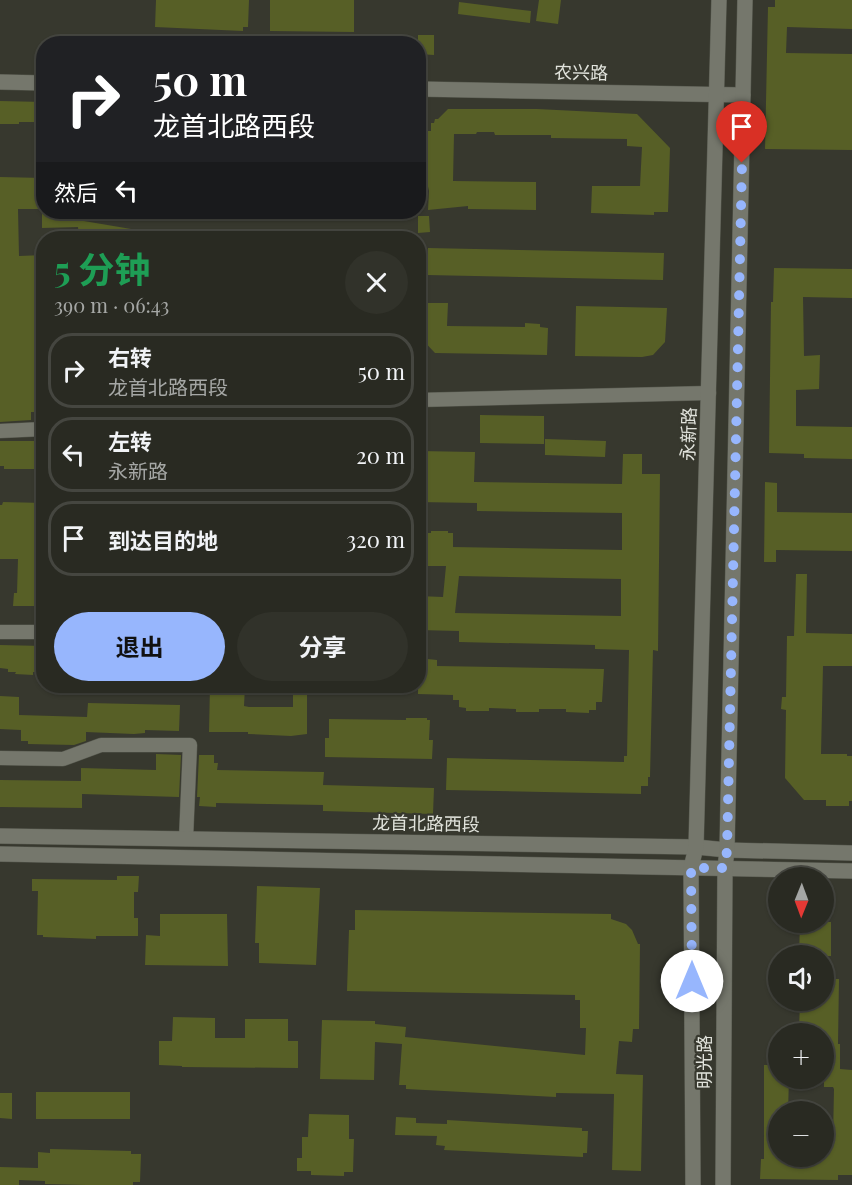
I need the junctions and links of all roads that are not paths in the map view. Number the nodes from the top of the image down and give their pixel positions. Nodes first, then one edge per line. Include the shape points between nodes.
1 (718, 0) edge
2 (745, 0) edge
3 (0, 82) edge
4 (36, 83) edge
5 (426, 89) edge
6 (717, 94) junction
7 (743, 94) junction
8 (709, 393) junction
9 (426, 400) edge
10 (36, 429) edge
11 (0, 431) edge
12 (0, 632) edge
13 (36, 632) edge
14 (0, 758) edge
15 (0, 836) edge
16 (186, 839) junction
17 (696, 847) junction
18 (727, 850) junction
19 (852, 853) edge
20 (0, 854) edge
21 (691, 868) junction
22 (725, 868) junction
23 (852, 871) edge
24 (693, 1185) edge
25 (723, 1185) edge

1 - 6 main road, 永新路
2 - 7 main road
3 - 4 main road
5 - 6 main road, 农兴路
6 - 7 main road, 农兴路
6 - 8 main road, 永新路
7 - 18 main road
8 - 9 street
8 - 17 main road, 永新路
10 - 11 street
12 - 13 street
14 - 16 street via 63,759 101,745 190,745
15 - 16 main road, 龙首北路西段
16 - 17 main road, 龙首北路西段
17 - 18 main road, 龙首北路西段
17 - 21 main road, 永新路
18 - 19 main road, 龙首北路西段
18 - 22 main road
20 - 21 main road
21 - 22 main road
21 - 24 main road, 明光路
22 - 23 main road
22 - 25 main road, 明光路

